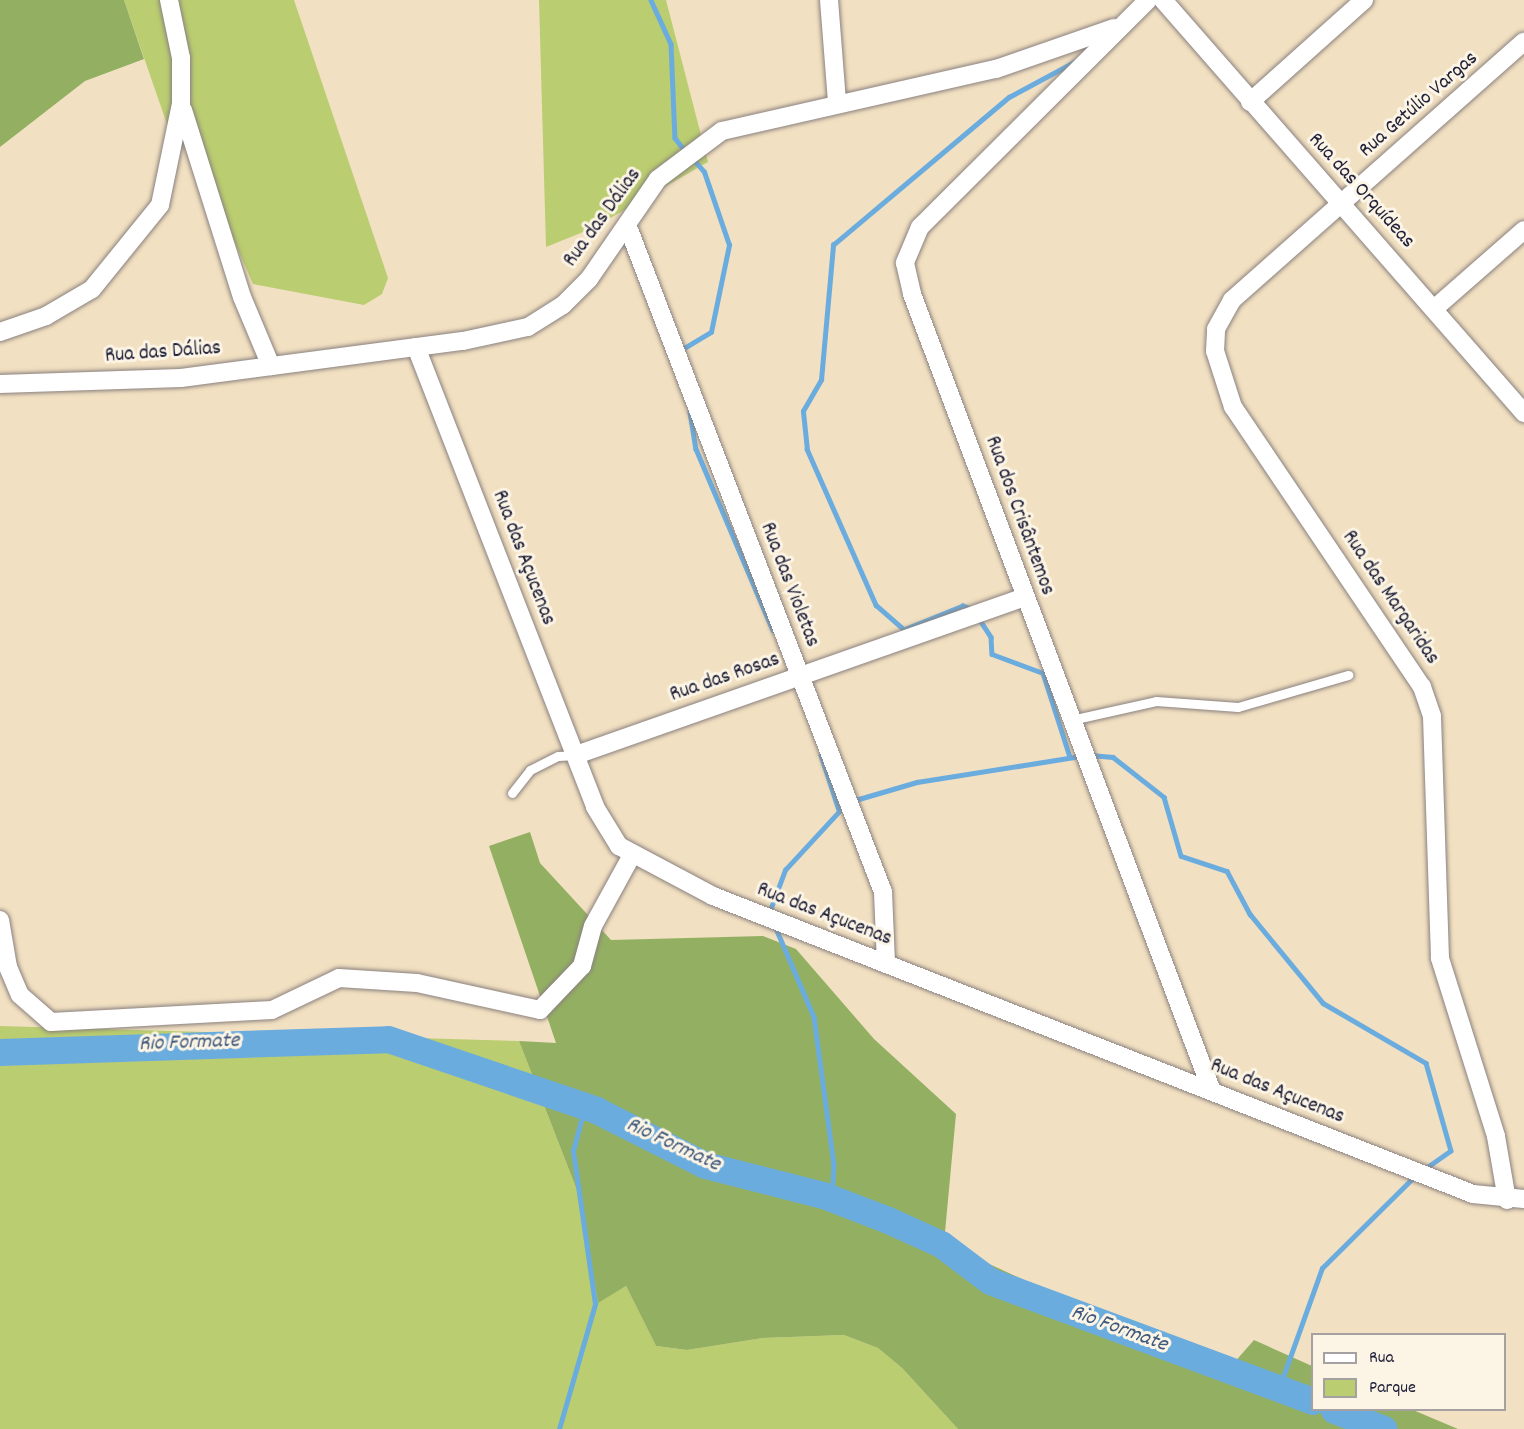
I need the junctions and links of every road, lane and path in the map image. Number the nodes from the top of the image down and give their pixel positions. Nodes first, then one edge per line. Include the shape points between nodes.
1 (169, 0) edge
2 (830, 0) edge
3 (1148, 0) edge
4 (1163, 0) edge
5 (1364, 0) edge
6 (1124, 24) junction
7 (1524, 42) edge
8 (837, 102) junction
9 (1250, 102) junction
10 (181, 104) junction
11 (1344, 202) junction
12 (628, 227) junction
13 (1524, 230) edge
14 (1434, 308) junction
15 (0, 332) edge
16 (416, 347) junction
17 (271, 366) junction
18 (0, 384) edge
19 (1524, 413) edge
20 (1025, 597) junction
21 (1348, 675) dead end
22 (800, 676) junction
23 (1071, 720) junction
24 (576, 755) junction
25 (512, 793) dead end
26 (632, 855) junction
27 (0, 920) edge
28 (886, 964) junction
29 (1211, 1089) junction
30 (1516, 1200) edge

1 - 10 street via 181,58
2 - 8 street
3 - 6 street, Rua dos Crisântemos
4 - 9 street, Rua das Orquídeas
5 - 9 street
6 - 8 street, Rua das Dálias via 996,69
6 - 20 street, Rua dos Crisântemos via 920,227 905,263 912,294
7 - 11 street, Rua Getúlio Vargas
8 - 12 street, Rua das Dálias via 752,121 696,146 658,179
9 - 11 street, Rua das Orquídeas
10 - 15 street via 168,183 142,234 92,289 46,316
10 - 17 street via 242,297
11 - 14 street, Rua das Orquídeas
11 - 30 street, Rua das Margaridas via 1232,300 1216,329 1215,351 1233,407 1410,663 1425,696 1436,771 1440,958
12 - 16 street, Rua das Dálias via 589,279 547,317 504,334
12 - 22 street, Rua das Violetas
13 - 14 street
14 - 19 street, Rua das Orquídeas
16 - 17 street, Rua das Dálias
16 - 24 street, Rua das Açucenas
17 - 18 street, Rua das Dálias via 181,378
20 - 22 street, Rua das Rosas
20 - 23 street, Rua dos Crisântemos
21 - 23 lane via 1238,707 1156,701
22 - 24 street, Rua das Rosas
22 - 28 street, Rua das Violetas via 883,892
23 - 29 street, Rua dos Crisântemos
24 - 25 lane via 558,756 530,770
24 - 26 street, Rua das Açucenas via 606,833
26 - 27 street via 593,926 582,966 540,1010 417,983 339,978 272,1010 51,1022 20,995 8,967
26 - 28 street, Rua das Açucenas via 713,896
28 - 29 street, Rua das Açucenas
29 - 30 street, Rua das Açucenas via 1473,1194

